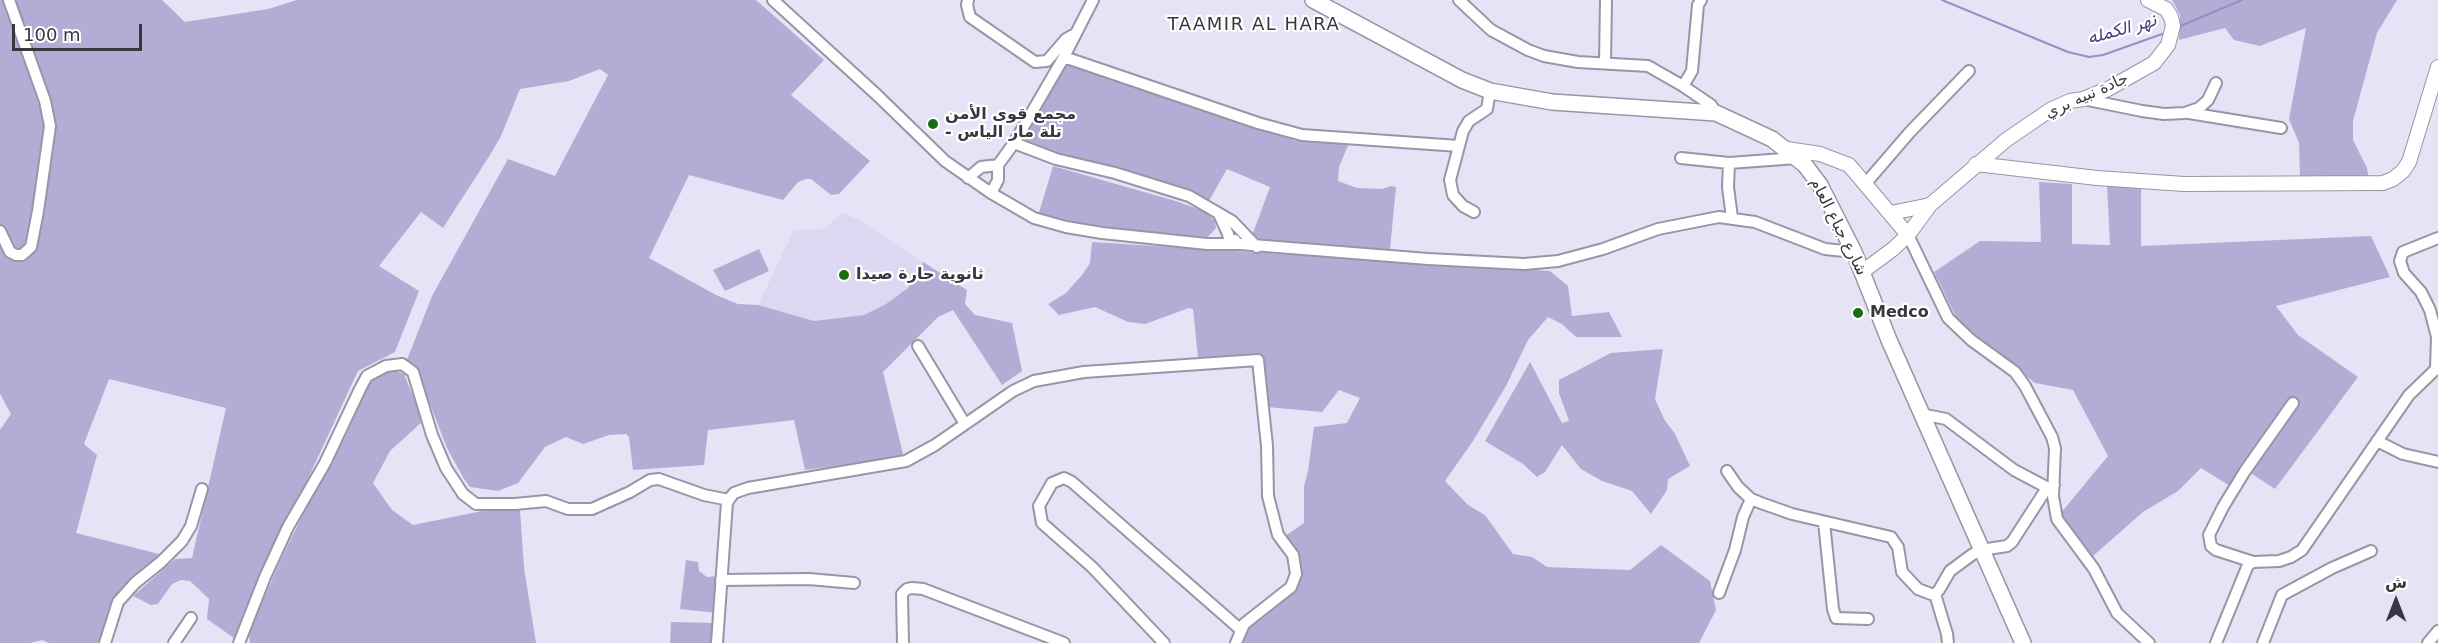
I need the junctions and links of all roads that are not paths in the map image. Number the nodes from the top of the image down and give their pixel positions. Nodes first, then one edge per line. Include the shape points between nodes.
1 (9, 0) edge
2 (772, 0) edge
3 (968, 0) edge
4 (1093, 0) edge
5 (1313, 0) edge
6 (1459, 0) edge
7 (1606, 0) edge
8 (1701, 0) edge
9 (2148, 0) edge
10 (1075, 34) junction
11 (1064, 57) junction
12 (1605, 63) junction
13 (2438, 67) edge
14 (1970, 71) dead end
15 (2217, 83) dead end
16 (1683, 86) junction
17 (1490, 91) junction
18 (2083, 99) junction
19 (1716, 113) junction
20 (2185, 113) junction
21 (2281, 128) dead end
22 (1014, 142) junction
23 (1459, 146) junction
24 (1792, 154) junction
25 (1681, 158) dead end
26 (1729, 163) junction
27 (1976, 164) junction
28 (998, 165) junction
29 (968, 178) junction
30 (1866, 183) junction
31 (991, 193) junction
32 (1930, 205) junction
33 (1474, 212) dead end
34 (1218, 213) junction
35 (1891, 213) junction
36 (1732, 218) junction
37 (1224, 226) junction
38 (1238, 227) junction
39 (0, 231) edge
40 (1908, 235) junction
41 (2438, 238) edge
42 (1214, 243) junction
43 (1230, 243) junction
44 (1257, 247) junction
45 (1854, 252) junction
46 (1862, 272) junction
47 (918, 346) dead end
48 (2437, 369) edge
49 (2293, 403) dead end
50 (1921, 414) junction
51 (964, 424) junction
52 (2377, 441) junction
53 (2438, 462) edge
54 (1727, 471) dead end
55 (2051, 487) junction
56 (202, 489) dead end
57 (1751, 499) junction
58 (729, 500) junction
59 (1824, 522) junction
60 (1981, 550) junction
61 (2371, 550) dead end
62 (2253, 562) junction
63 (721, 580) junction
64 (854, 583) dead end
65 (1719, 593) dead end
66 (1935, 594) junction
67 (191, 618) dead end
68 (1868, 619) dead end
69 (1241, 630) junction
70 (2438, 631) edge
71 (1160, 642) edge
72 (1949, 642) edge
73 (105, 643) edge
74 (174, 643) edge
75 (239, 643) edge
76 (717, 643) edge
77 (903, 643) edge
78 (1064, 643) edge
79 (1236, 643) edge
80 (2023, 643) edge
81 (2149, 643) edge
82 (2216, 643) edge
83 (2263, 643) edge
84 (2428, 643) edge

1 - 39 street via 45,100 50,126 31,246 22,255 16,255 10,252
2 - 29 street
3 - 10 street via 970,17 1035,62 1047,61
4 - 10 street
5 - 17 main road, شارع جباع العام via 1462,80
6 - 12 street via 1491,30 1528,50 1555,58
7 - 12 street
8 - 16 street via 1692,71
9 - 18 street, جادة نبيه بري via 2166,9 2171,17 2168,45 2154,63
10 - 11 street
11 - 22 street
11 - 23 street via 1302,135
12 - 16 street via 1648,66
13 - 27 street via 2409,162 2393,179 2382,183 2184,184
14 - 30 street
15 - 20 street via 2208,100
16 - 19 street
17 - 19 main road, شارع جباع العام via 1552,102
17 - 23 street via 1487,109 1469,121
18 - 20 street via 2164,114
18 - 27 street, جادة نبيه بري via 2050,110
19 - 24 main road, شارع جباع العام via 1772,139
20 - 21 street
22 - 28 street
22 - 34 street via 1056,159 1189,196
23 - 33 street via 1451,189 1463,206
24 - 26 street
24 - 30 street via 1820,154 1849,165
24 - 45 main road, شارع جباع العام via 1820,185
25 - 26 street
26 - 36 street
27 - 32 street, جادة نبيه بري
28 - 29 street via 981,167
28 - 31 street via 998,180
29 - 31 street
30 - 35 street
31 - 42 street via 1034,218 1066,227
32 - 35 street
32 - 40 street, جادة نبيه بري
34 - 37 street
34 - 38 street
35 - 40 street
36 - 44 street via 1682,224 1558,261 1524,264
36 - 45 street via 1765,225 1825,249
37 - 42 street
37 - 43 street
38 - 43 street via 1237,239
38 - 44 street
40 - 46 street, جادة نبيه بري
40 - 55 street via 1948,318 2015,372 2025,387 2055,448
41 - 48 street via 2403,252 2400,261 2430,310 2437,337
42 - 43 street
43 - 44 street
45 - 46 main road, شارع جباع العام
46 - 50 main road, شارع جباع العام
47 - 51 street
48 - 52 street via 2409,395
49 - 62 street via 2245,471 2209,534 2211,546 2217,550
50 - 55 street via 1946,419 2014,470
50 - 60 main road, شارع جباع العام
51 - 58 street via 906,461 748,488 734,493
51 - 69 street via 1034,381 1084,372 1258,360 1269,503 1278,535 1293,555 1296,574 1291,587
52 - 53 street via 2403,454
52 - 62 street via 2302,550 2279,561
54 - 57 street
55 - 60 street via 2012,542
55 - 81 street via 2057,519 2094,569 2117,613
56 - 73 street via 191,526 182,541 118,602
57 - 59 street
57 - 65 street
58 - 63 street
58 - 75 street via 650,480 592,508 568,509 546,501 476,504 463,494 446,468 413,372 402,363 386,366 367,376 360,389 325,463 288,527
59 - 66 street via 1891,537 1898,547 1906,579
59 - 68 street via 1836,618
60 - 66 street via 1950,571
60 - 80 main road, شارع جباع العام
61 - 83 street via 2282,595
62 - 82 street via 2244,574
63 - 64 street
63 - 76 street
66 - 72 street
67 - 74 street
69 - 71 street via 1072,482 1064,478 1052,483 1040,506 1042,523 1092,567
69 - 79 street
70 - 84 street
77 - 78 street via 902,594 912,588

